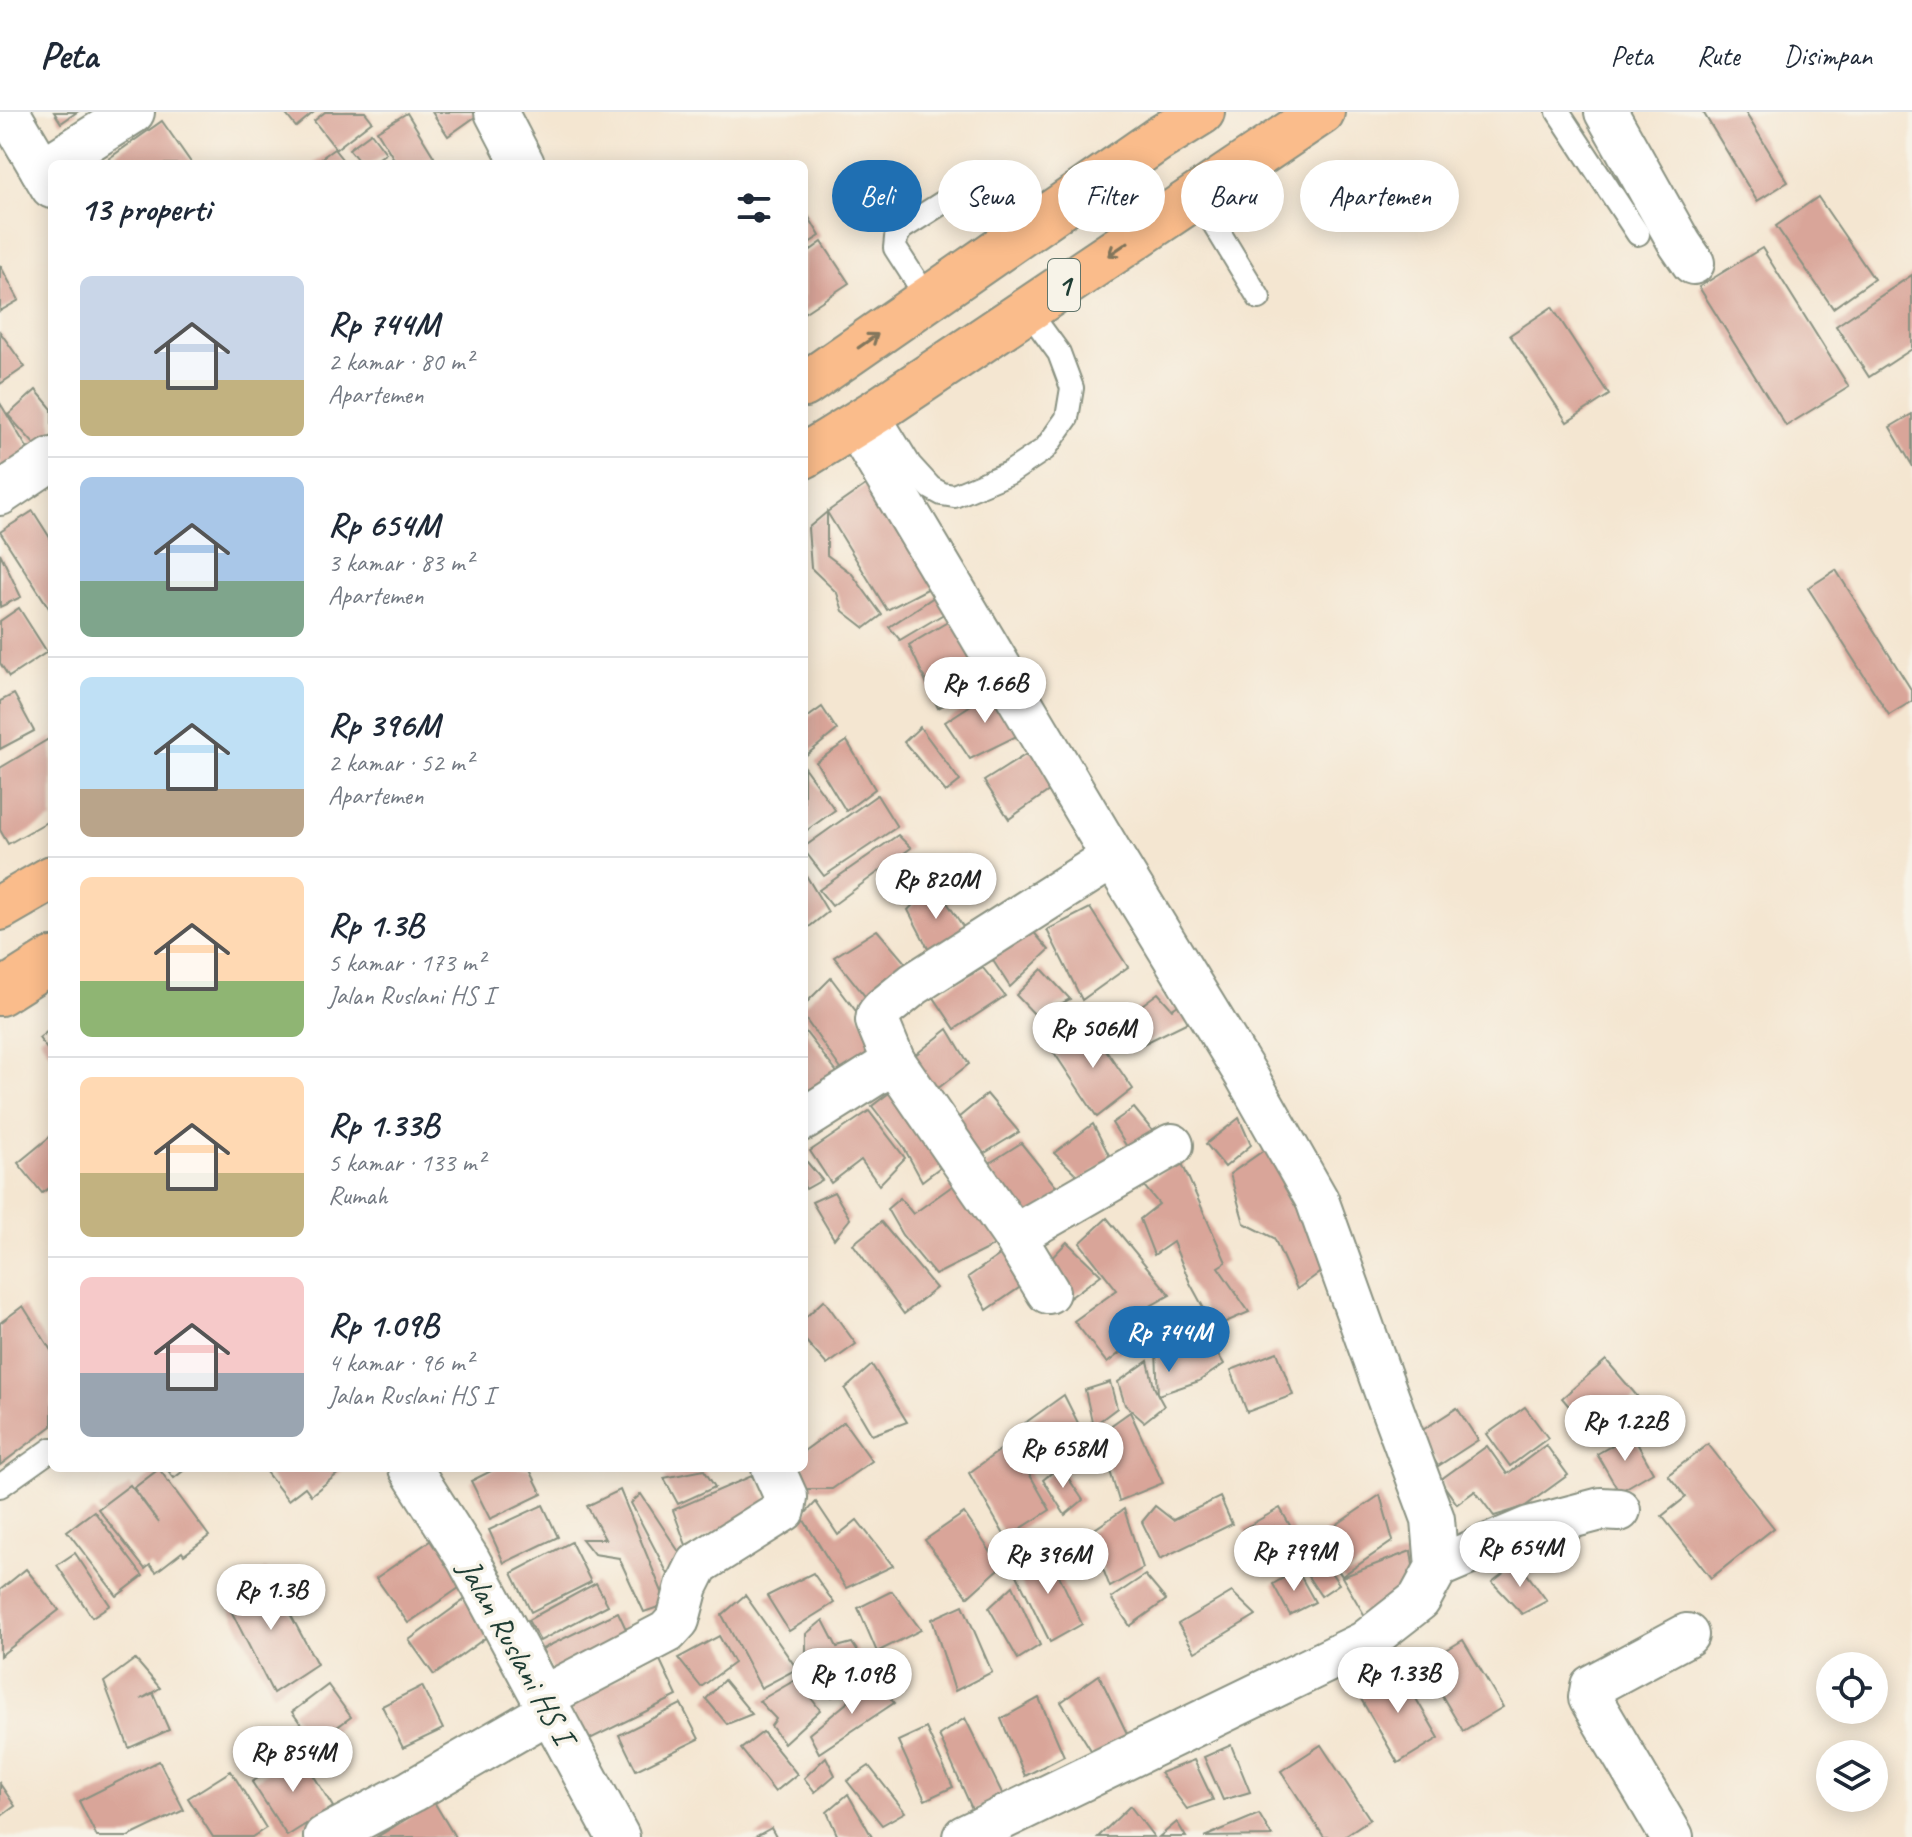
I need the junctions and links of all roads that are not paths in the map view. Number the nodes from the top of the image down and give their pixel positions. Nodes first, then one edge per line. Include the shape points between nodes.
1 (8, 112) edge
2 (133, 112) edge
3 (496, 112) edge
4 (1322, 112) edge
5 (1558, 112) edge
6 (1606, 112) edge
7 (1189, 115) edge
8 (70, 160) edge
9 (521, 160) edge
10 (1251, 160) edge
11 (47, 178) edge
12 (938, 206) edge
13 (1181, 207) edge
14 (1042, 220) edge
15 (1025, 232) edge
16 (1219, 232) edge
17 (1638, 234) dead end
18 (1693, 263) dead end
19 (1259, 298) dead end
20 (928, 299) junction
21 (1027, 309) junction
22 (808, 382) edge
23 (866, 417) junction
24 (808, 453) edge
25 (48, 462) edge
26 (0, 494) edge
27 (1113, 857) junction
28 (48, 880) edge
29 (0, 908) edge
30 (48, 964) edge
31 (0, 993) edge
32 (894, 1062) junction
33 (808, 1116) edge
34 (1172, 1145) dead end
35 (1014, 1236) junction
36 (1048, 1292) dead end
37 (48, 1452) edge
38 (413, 1472) edge
39 (775, 1472) edge
40 (0, 1486) edge
41 (1619, 1510) dead end
42 (1437, 1567) junction
43 (1687, 1635) dead end
44 (547, 1704) junction
45 (325, 1837) edge
46 (618, 1837) edge
47 (964, 1837) edge
48 (1672, 1837) edge

1 - 11 street
2 - 8 street
3 - 9 street
4 - 10 highway, 1
5 - 17 lane
6 - 18 street
7 - 14 highway, 1
12 - 20 lane via 901,229 896,238 895,248
13 -> 21 highway, 1
15 - 20 highway, 1
16 - 19 lane
22 -> 20 highway, 1
21 - 23 highway, 1
21 - 23 lane via 1059,353 1072,388 1067,418 1045,449 1009,473 954,496 942,494
23 - 24 highway, 1
23 - 27 street
25 - 26 street
27 - 32 street via 890,1003 877,1021
27 - 42 street via 1317,1200 1433,1519
28 - 29 highway
30 - 31 highway
32 - 33 street
32 - 35 street
34 - 35 street
35 - 36 street
37 - 40 lane
38 - 44 street, Jalan Ruslani HS I via 468,1559
39 - 44 street via 786,1497 784,1510 698,1564 678,1620 667,1632
41 - 42 street via 1601,1509 1529,1528
42 - 47 street via 1419,1600 1364,1643
43 - 48 street via 1592,1686 1590,1698
44 - 45 street via 412,1791
44 - 46 street, Jalan Ruslani HS I

